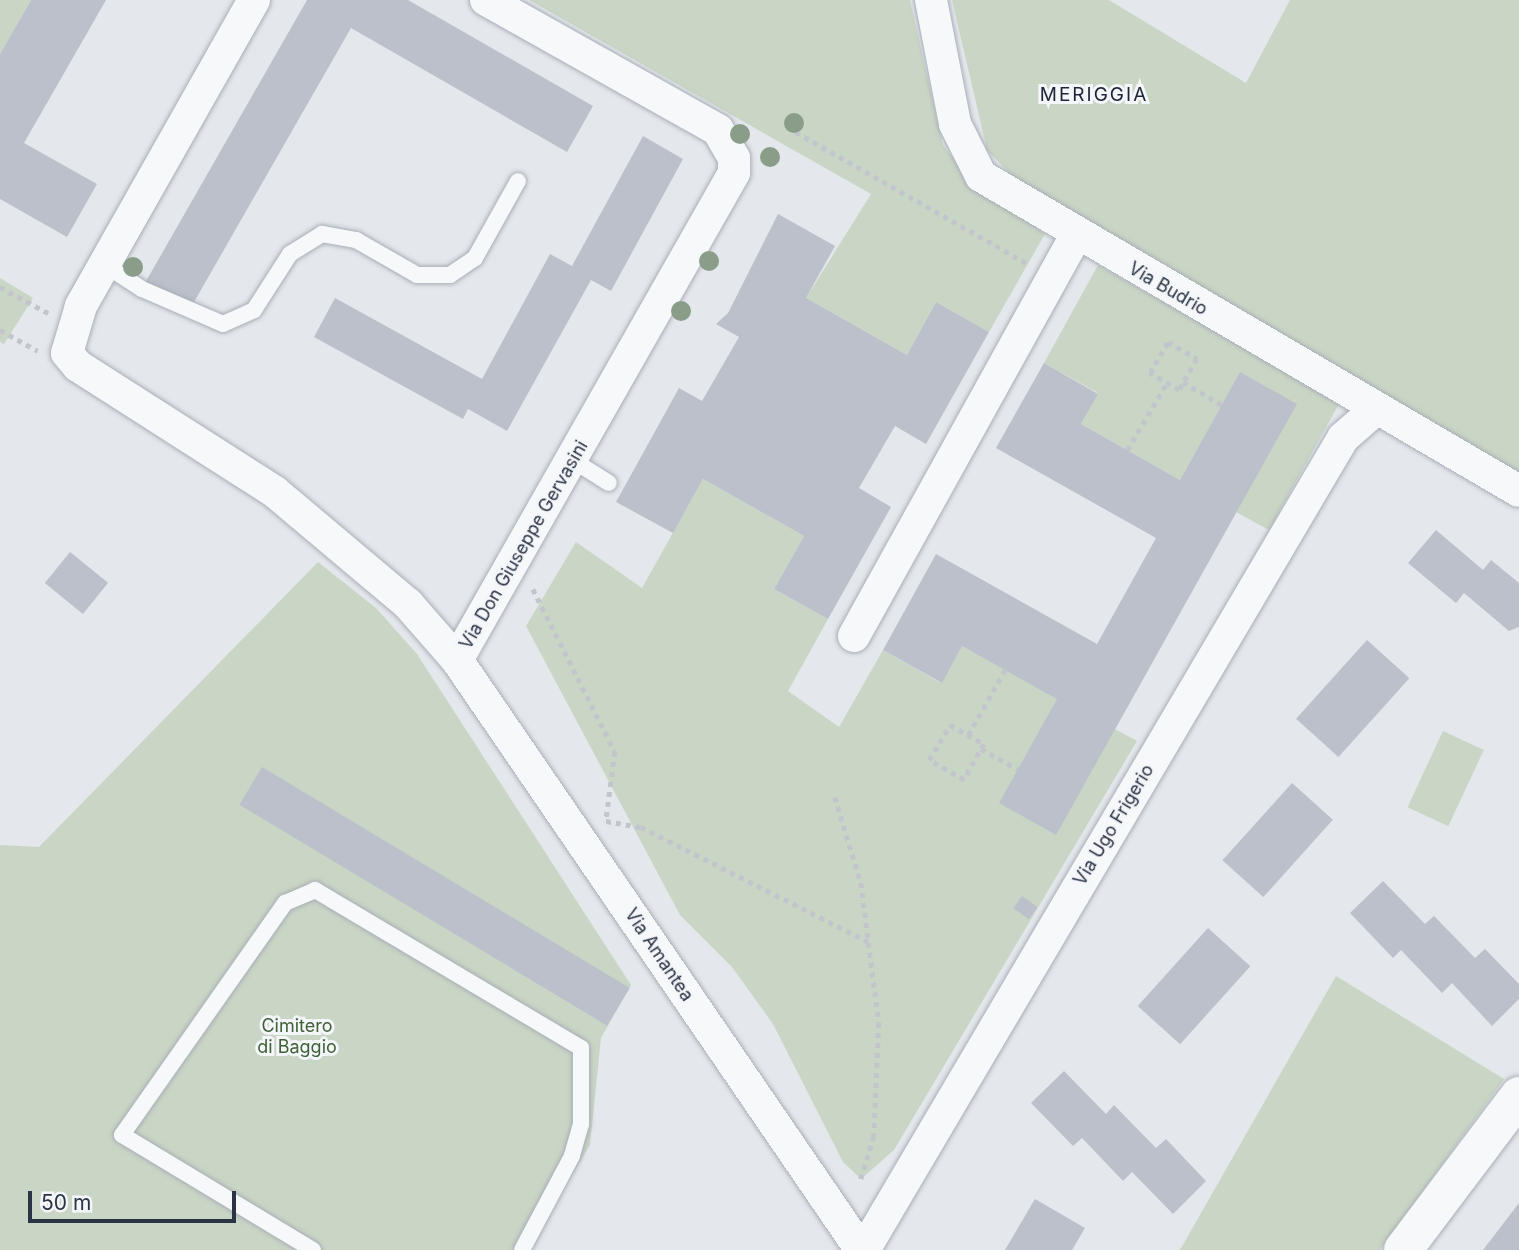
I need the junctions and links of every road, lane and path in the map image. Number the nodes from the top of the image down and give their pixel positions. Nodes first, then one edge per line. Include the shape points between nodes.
1 (254, 0) edge
2 (486, 0) edge
3 (931, 0) edge
4 (787, 127) dead end
5 (518, 181) dead end
6 (1076, 236) junction
7 (105, 265) junction
8 (1052, 278) junction
9 (0, 288) edge
10 (0, 330) edge
11 (70, 338) junction
12 (1183, 382) junction
13 (1167, 383) junction
14 (1222, 405) dead end
15 (1376, 409) junction
16 (1127, 450) dead end
17 (574, 461) junction
18 (610, 483) dead end
19 (1519, 491) edge
20 (533, 589) dead end
21 (854, 636) dead end
22 (457, 660) junction
23 (1005, 670) dead end
24 (968, 735) junction
25 (981, 749) junction
26 (1018, 769) dead end
27 (835, 797) dead end
28 (871, 943) junction
29 (1515, 1111) edge
30 (861, 1179) dead end
31 (313, 1250) edge
32 (522, 1250) edge
33 (862, 1250) edge
34 (1403, 1250) edge

1 - 7 street
2 - 17 street, Via Don Giuseppe Gervasini via 718,130 734,158 726,192
3 - 6 street, Via Budrio via 965,153 1004,195
4 - 8 path
5 - 7 lane via 475,258 450,275 417,275 356,240 322,234 290,254 254,310 223,324
6 - 8 street
6 - 15 street, Via Budrio
7 - 11 street
8 - 21 street
9 - 11 path
10 - 11 path via 34,351
11 - 22 street, Via Don Giuseppe Gervasini via 78,366 326,530 400,596
12 - 13 path via 1179,390
12 - 13 path via 1196,359 1168,342 1150,373
12 - 14 path
13 - 16 path
15 - 19 street, Via Budrio
15 - 33 street, Via Ugo Frigerio via 1343,438
17 - 18 lane
17 - 22 street, Via Don Giuseppe Gervasini
20 - 28 path via 615,752 606,821 641,827
22 - 33 street, Via Amantea
23 - 24 path
24 - 25 path via 984,744
24 - 25 path via 950,725 929,760 964,780
25 - 26 path
27 - 28 path
28 - 30 path via 880,1083
29 - 34 street
31 - 32 lane via 122,1135 285,903 315,890 581,1048 581,1124 572,1156

